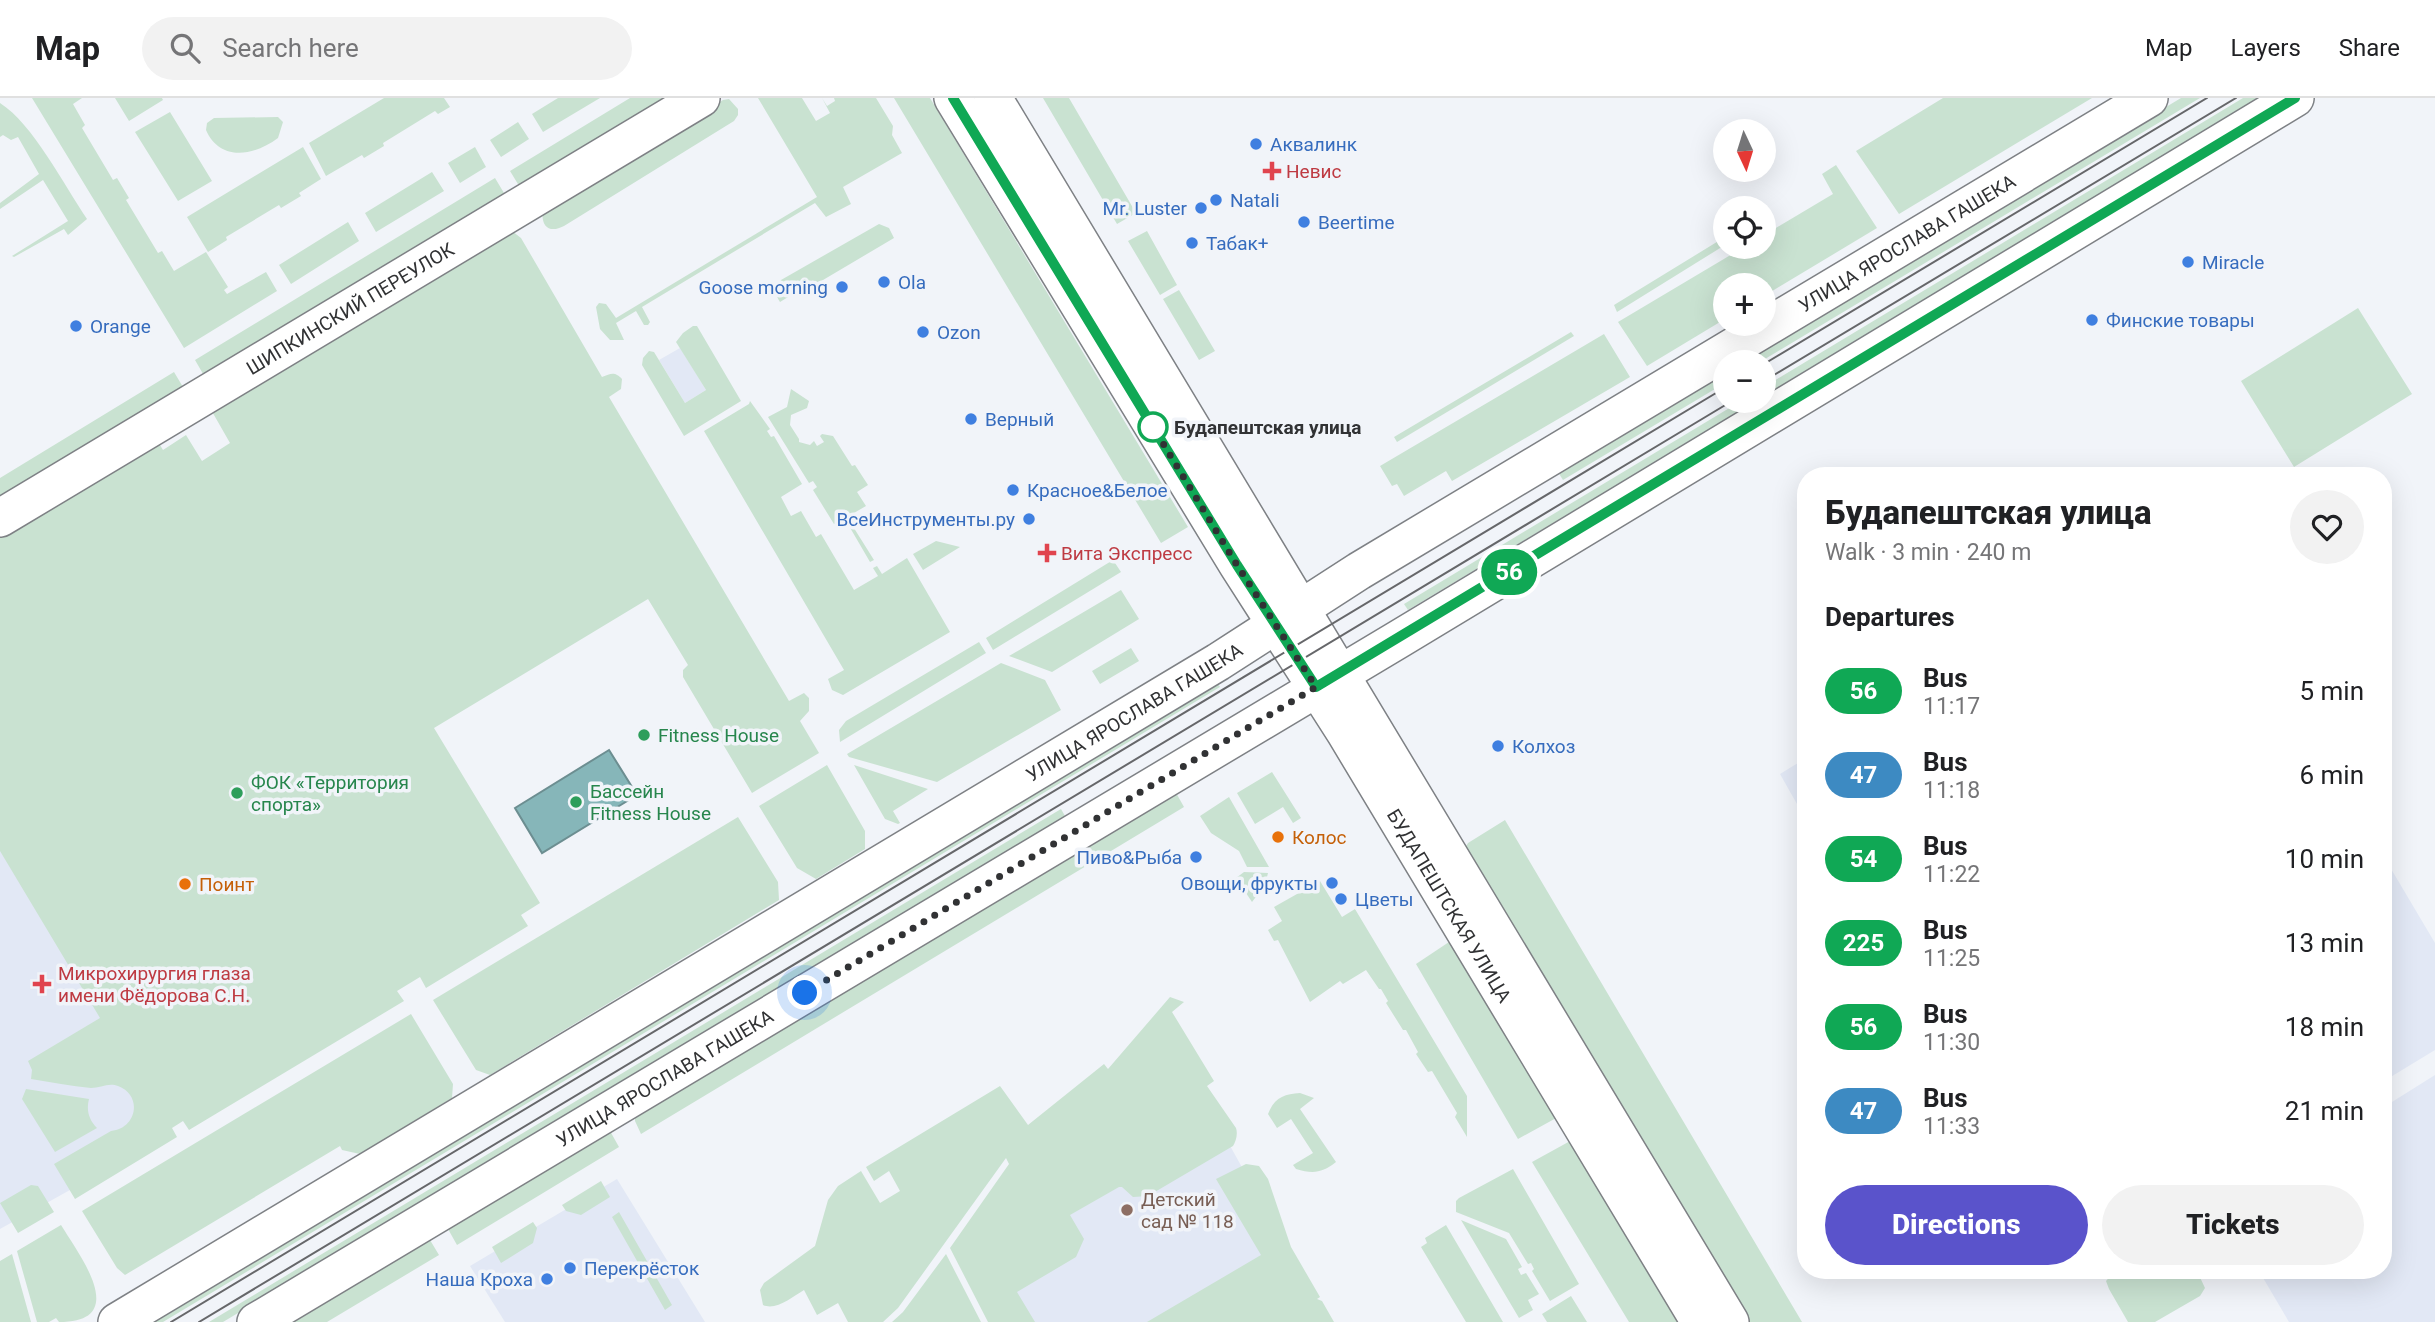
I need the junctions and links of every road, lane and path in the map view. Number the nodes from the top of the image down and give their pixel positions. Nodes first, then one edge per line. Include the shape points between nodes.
1 (701, 98) edge
2 (953, 98) edge
3 (993, 98) edge
4 (2148, 98) edge
5 (2295, 98) edge
6 (0, 518) edge
7 (1289, 617) junction
8 (1328, 680) junction
9 (117, 1322) edge
10 (256, 1322) edge
11 (1700, 1322) edge
12 (1730, 1322) edge

1 - 6 street, ШИПКИНСКИЙ ПЕРЕУЛОК
2 - 7 street, БУДАПЕШТСКАЯ УЛИЦА
3 - 7 street, БУДАПЕШТСКАЯ УЛИЦА
4 - 7 street, УЛИЦА ЯРОСЛАВА ГАШЕКА
5 - 8 street, УЛИЦА ЯРОСЛАВА ГАШЕКА
7 - 8 street, БУДАПЕШТСКАЯ УЛИЦА
7 - 9 street, УЛИЦА ЯРОСЛАВА ГАШЕКА
8 - 10 street, УЛИЦА ЯРОСЛАВА ГАШЕКА
8 - 11 street, БУДАПЕШТСКАЯ УЛИЦА
8 - 12 street, БУДАПЕШТСКАЯ УЛИЦА

